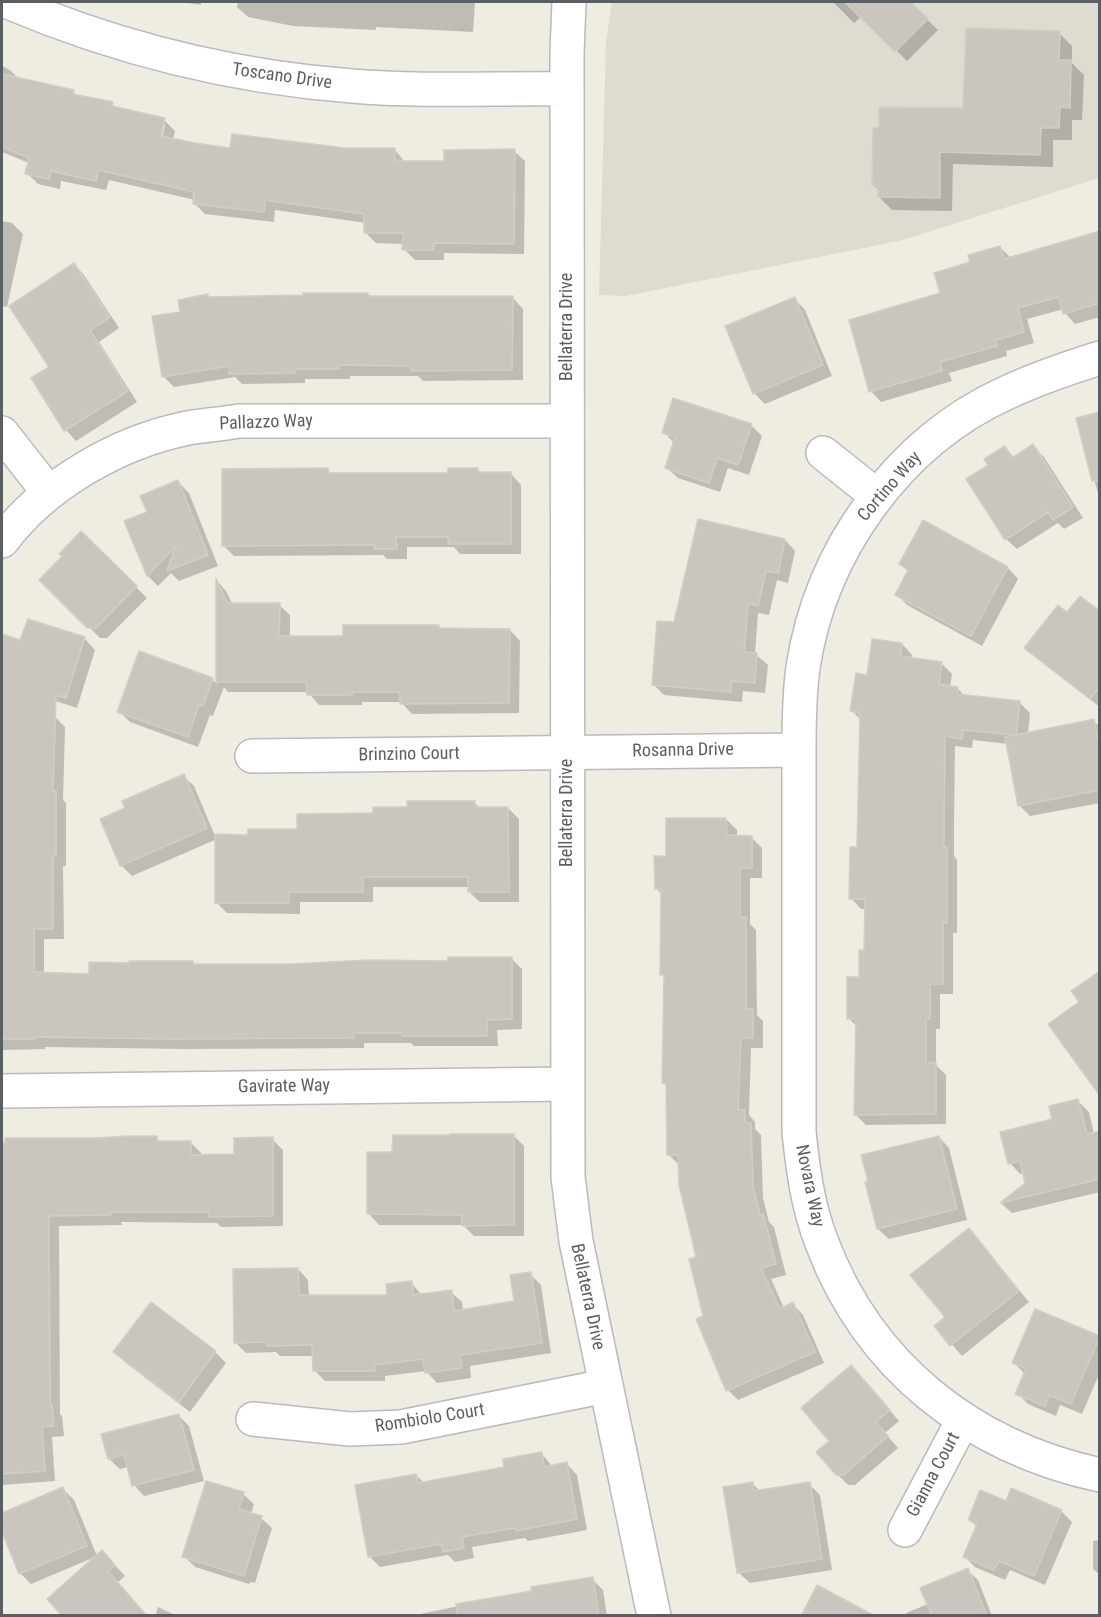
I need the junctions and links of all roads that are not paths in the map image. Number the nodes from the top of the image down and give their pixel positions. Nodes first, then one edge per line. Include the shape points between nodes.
1 (8, 2) edge
2 (569, 2) edge
3 (567, 89) junction
4 (1100, 358) edge
5 (567, 421) junction
6 (2, 433) edge
7 (823, 453) dead end
8 (49, 493) junction
9 (877, 496) junction
10 (2, 541) edge
11 (799, 750) junction
12 (567, 753) junction
13 (252, 756) dead end
14 (567, 1084) junction
15 (2, 1091) edge
16 (606, 1386) junction
17 (253, 1419) dead end
18 (963, 1420) junction
19 (1100, 1474) edge
20 (905, 1530) dead end
21 (654, 1616) edge

1 - 3 street, Toscano Drive via 116,43 204,66 294,81 355,87
2 - 3 street, Bellaterra Drive
3 - 5 street, Bellaterra Drive
4 - 9 street, Cortino Way via 1005,393 973,411 942,432
5 - 8 street, Pallazzo Way via 239,421 188,428 138,442 92,464
5 - 12 street, Bellaterra Drive
6 - 8 street
7 - 9 street
8 - 10 street, Pallazzo Way
9 - 11 street, Cortino Way via 829,577 816,612 803,667
11 - 12 street, Rosanna Drive
11 - 18 street, Novara Way via 799,1132 811,1208 827,1254 867,1328 918,1385
12 - 13 street, Brinzino Court
12 - 14 street, Bellaterra Drive
14 - 15 street, Gavirate Way
14 - 16 street, Bellaterra Drive via 568,1178 576,1241
16 - 17 street, Rombiolo Court via 402,1427 350,1430
16 - 21 street, Bellaterra Drive
18 - 19 street, Novara Way via 1021,1451 1062,1467
18 - 20 street, Gianna Court

